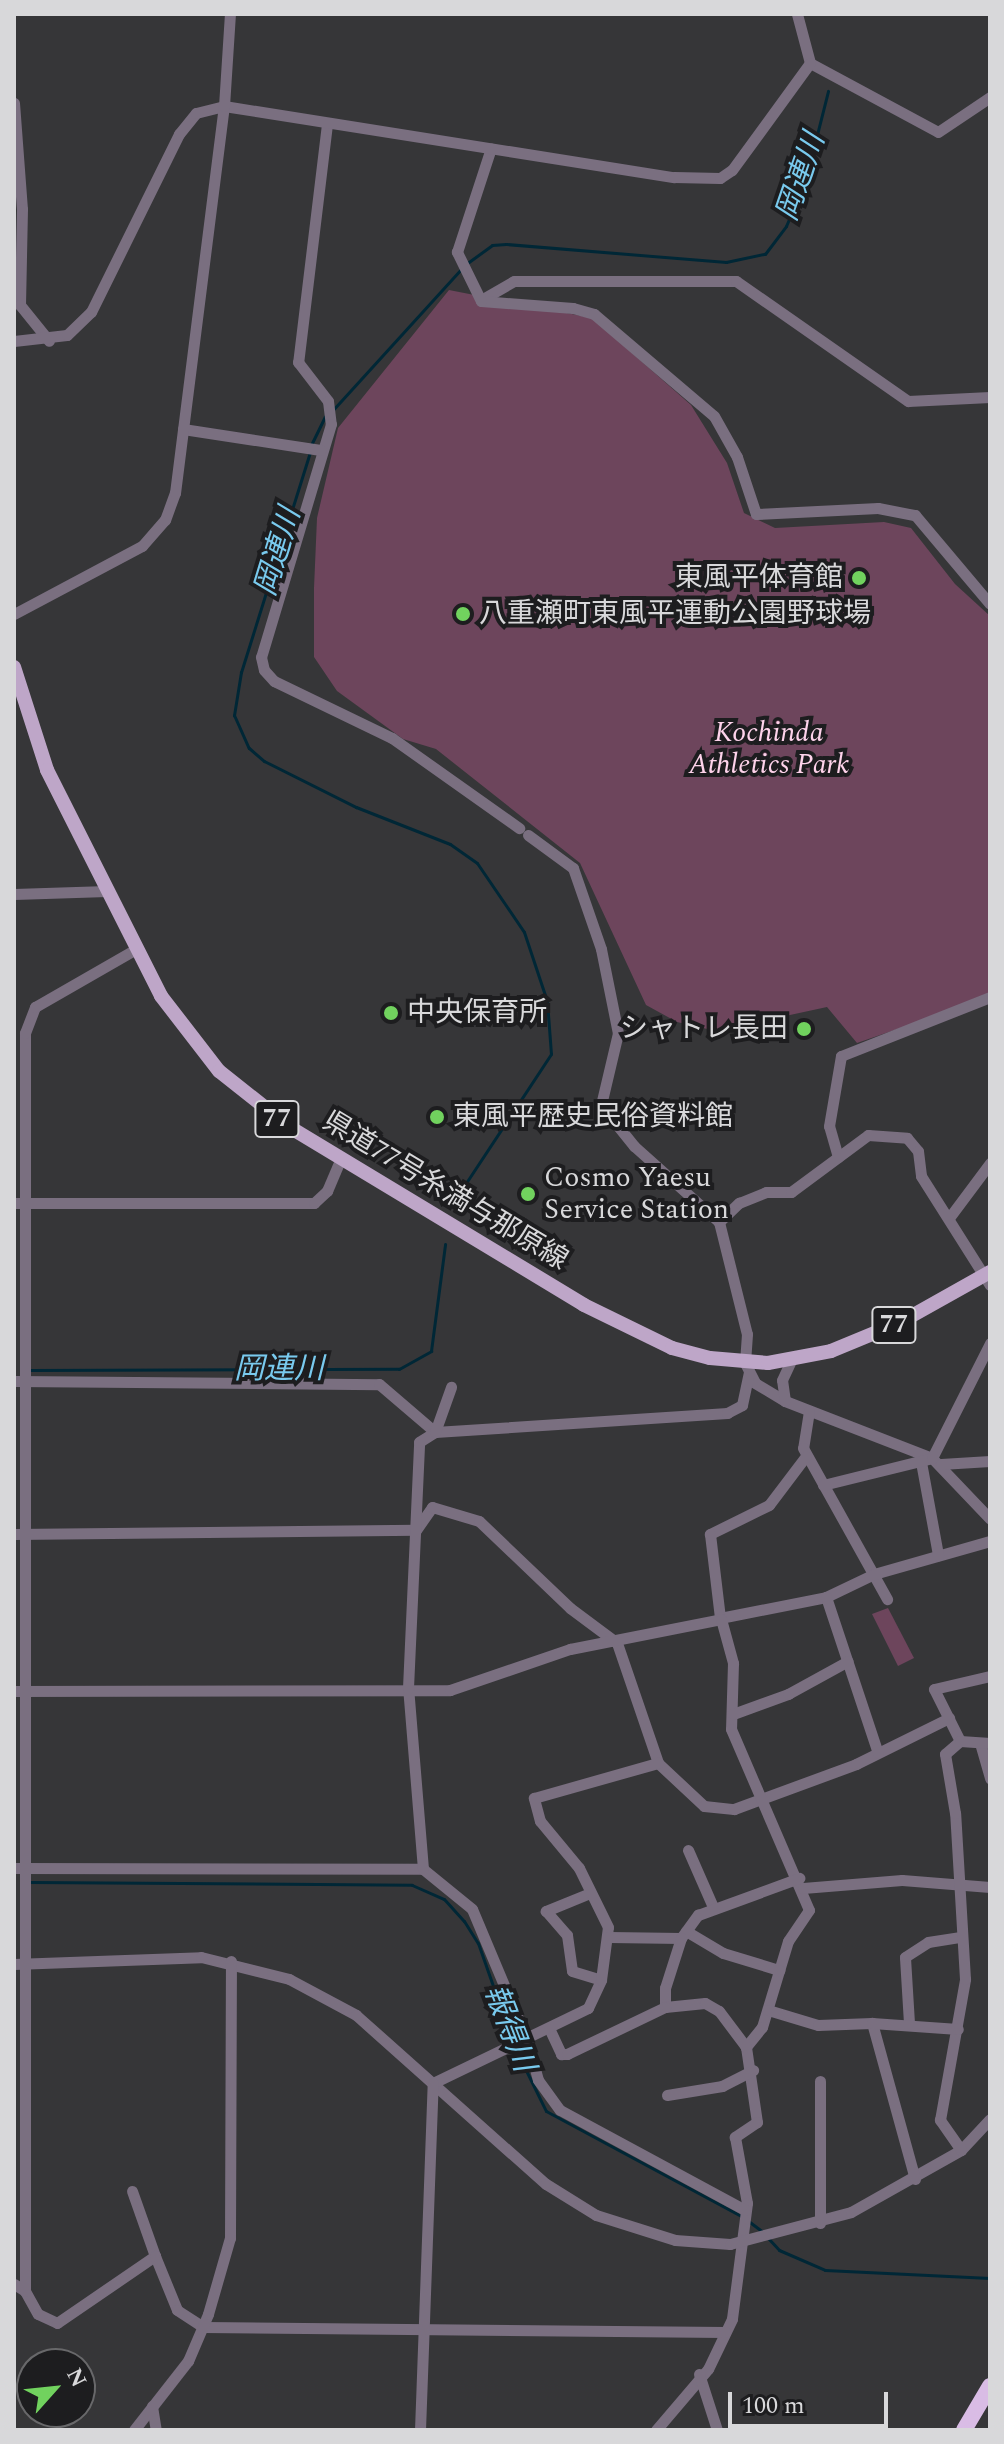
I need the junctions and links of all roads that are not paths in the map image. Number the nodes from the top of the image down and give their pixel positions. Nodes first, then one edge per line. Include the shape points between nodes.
1 (230, 14) edge
2 (797, 14) edge
3 (810, 63) junction
4 (990, 97) edge
5 (14, 103) edge
6 (224, 106) junction
7 (327, 124) junction
8 (491, 148) junction
9 (481, 301) junction
10 (14, 341) edge
11 (49, 341) junction
12 (990, 397) edge
13 (183, 429) junction
14 (320, 450) junction
15 (990, 604) edge
16 (14, 614) edge
17 (14, 667) edge
18 (107, 891) junction
19 (14, 894) edge
20 (136, 949) junction
21 (990, 997) edge
22 (19, 1042) edge
23 (838, 1157) junction
24 (341, 1158) junction
25 (990, 1163) edge
26 (20, 1203) edge
27 (949, 1218) junction
28 (719, 1222) junction
29 (988, 1278) edge
30 (990, 1343) edge
31 (791, 1361) junction
32 (747, 1368) junction
33 (20, 1381) edge
34 (451, 1387) dead end
35 (785, 1401) junction
36 (809, 1411) junction
37 (435, 1432) junction
38 (806, 1456) junction
39 (931, 1461) junction
40 (990, 1461) edge
41 (823, 1485) junction
42 (990, 1519) edge
43 (416, 1530) junction
44 (14, 1534) edge
45 (27, 1534) junction
46 (990, 1541) edge
47 (938, 1555) junction
48 (874, 1574) junction
49 (826, 1597) junction
50 (887, 1599) dead end
51 (617, 1643) junction
52 (848, 1661) junction
53 (990, 1676) edge
54 (408, 1688) junction
55 (20, 1691) edge
56 (733, 1714) junction
57 (949, 1718) junction
58 (960, 1741) junction
59 (985, 1743) edge
60 (878, 1753) junction
61 (658, 1763) junction
62 (990, 1779) edge
63 (760, 1798) junction
64 (688, 1850) dead end
65 (14, 1868) edge
66 (423, 1869) junction
67 (28, 1871) junction
68 (801, 1883) junction
69 (956, 1884) junction
70 (990, 1887) edge
71 (590, 1893) junction
72 (713, 1907) junction
73 (684, 1935) junction
74 (609, 1937) junction
75 (961, 1937) junction
76 (231, 1961) junction
77 (27, 1963) junction
78 (14, 1964) edge
79 (779, 1970) junction
80 (601, 1980) junction
81 (665, 2007) junction
82 (768, 2010) junction
83 (872, 2023) junction
84 (909, 2023) junction
85 (549, 2028) junction
86 (958, 2029) junction
87 (527, 2040) junction
88 (746, 2047) junction
89 (753, 2070) junction
90 (820, 2081) dead end
91 (433, 2083) junction
92 (667, 2095) dead end
93 (990, 2119) edge
94 (986, 2131) edge
95 (14, 2150) edge
96 (28, 2150) junction
97 (961, 2150) junction
98 (915, 2179) junction
99 (132, 2191) dead end
100 (745, 2210) junction
101 (820, 2223) junction
102 (740, 2241) junction
103 (155, 2256) junction
104 (14, 2284) edge
105 (25, 2291) junction
106 (203, 2327) junction
107 (725, 2332) junction
108 (421, 2333) junction
109 (699, 2374) junction
110 (990, 2386) edge
111 (986, 2399) edge
112 (152, 2406) junction
113 (134, 2430) edge
114 (156, 2430) edge
115 (420, 2430) edge
116 (656, 2430) edge
117 (717, 2430) edge
118 (964, 2430) edge

1 - 6 street
2 - 3 street
3 - 4 street via 938,132
3 - 8 street via 732,170 720,178 674,177
5 - 11 street via 22,209 20,305
6 - 7 street
6 - 11 street via 196,113 179,134 91,312 67,335
6 - 13 street
7 - 8 street
7 - 14 street via 298,362 331,412
8 - 9 street via 457,252
9 - 12 street via 514,281 736,281 908,401
9 - 15 street via 594,314 714,416 737,457 756,514 878,508 908,512 929,526 961,575
10 - 11 street
13 - 14 street
13 - 16 street via 175,493 165,520 142,546
14 - 28 street via 261,657 264,670 274,681 392,738 573,868 601,949 618,1033 601,1105 650,1162
17 - 18 main road, 県道77号糸満与那原線 / 77 via 47,770
18 - 19 street
18 - 20 main road, 県道77号糸満与那原線 / 77
20 - 22 street via 35,1007
20 - 24 main road, 県道77号糸満与那原線 / 77 via 169,1008 219,1071 253,1103
21 - 23 street via 841,1056 829,1126
22 - 26 street
23 - 27 street via 868,1135 907,1138 918,1151 921,1176
23 - 28 street via 791,1192 766,1192 739,1203
24 - 26 street via 327,1191 314,1203
24 - 32 main road, 県道77号糸満与那原線 / 77 via 628,1329 672,1348
25 - 27 street
26 - 33 street
27 - 29 street
28 - 32 street via 747,1334
29 - 31 main road, 県道77号糸満与那原線 / 77 via 869,1337
30 - 39 street
31 - 32 main road, 県道77号糸満与那原線 / 77
31 - 35 street via 782,1380
32 - 35 street via 760,1388
32 - 37 street via 742,1405 727,1413
33 - 37 street via 379,1384
33 - 45 street
34 - 37 street
35 - 36 street
36 - 38 street
36 - 39 street
37 - 43 street via 419,1442
38 - 41 street
38 - 49 street via 769,1505 710,1534 720,1618
39 - 40 street
39 - 41 street
39 - 42 street
39 - 47 street
41 - 48 street
43 - 45 street
43 - 51 street via 432,1507 479,1521 570,1608
43 - 54 street
44 - 45 street
45 - 55 street
46 - 47 street
47 - 48 street
48 - 49 street
48 - 50 street
49 - 52 street
51 - 54 street via 570,1649 450,1690
51 - 56 street via 721,1619 733,1663
51 - 61 street
52 - 56 street via 788,1694
52 - 60 street
53 - 57 street via 934,1689
54 - 55 street
54 - 66 street
55 - 67 street
56 - 63 street via 731,1729
57 - 58 street
57 - 60 street
58 - 59 street
58 - 69 street via 945,1754 956,1821
59 - 62 street
60 - 63 street
61 - 63 street via 704,1806 734,1809
61 - 71 street via 534,1798 540,1821 579,1868
63 - 68 street
64 - 72 street
65 - 67 street
66 - 67 street
66 - 87 street via 472,1909
67 - 77 street
68 - 69 street
68 - 72 street
68 - 79 street via 808,1918 788,1941
69 - 70 street
69 - 75 street
71 - 74 street
71 - 80 street via 546,1911 567,1935 572,1971
72 - 73 street via 698,1915
73 - 74 street
73 - 79 street
73 - 81 street via 665,1988
74 - 80 street
75 - 84 street via 928,1942 905,1957
75 - 86 street via 965,1979
76 - 77 street via 172,1957
76 - 91 street via 321,1993 356,2015
76 - 106 street via 230,2238
77 - 78 street
77 - 96 street
79 - 82 street
80 - 85 street via 588,2008
81 - 85 street via 567,2054 561,2054
81 - 88 street via 705,2003 719,2011
82 - 83 street via 818,2025
82 - 88 street
83 - 84 street
83 - 98 street
84 - 86 street
85 - 87 street
86 - 97 street via 940,2120
87 - 91 street
87 - 100 street via 538,2080 560,2110
88 - 89 street
89 - 92 street via 722,2086
89 - 100 street via 757,2122 735,2137
90 - 101 street
91 - 102 street via 546,2184 596,2215 675,2240
91 - 108 street
93 - 94 street
94 - 97 street
95 - 96 street
96 - 105 street
97 - 98 street
98 - 101 street
99 - 103 street
100 - 102 street
101 - 102 street
102 - 107 street via 739,2288
103 - 105 street via 57,2323 38,2314
103 - 106 street via 177,2310
104 - 105 street
106 - 108 street
106 - 112 street via 188,2361
107 - 108 street
107 - 109 street via 708,2369
108 - 115 street
109 - 116 street via 674,2414
109 - 117 street
110 - 111 highway
111 - 118 highway
112 - 113 street
112 - 114 street

